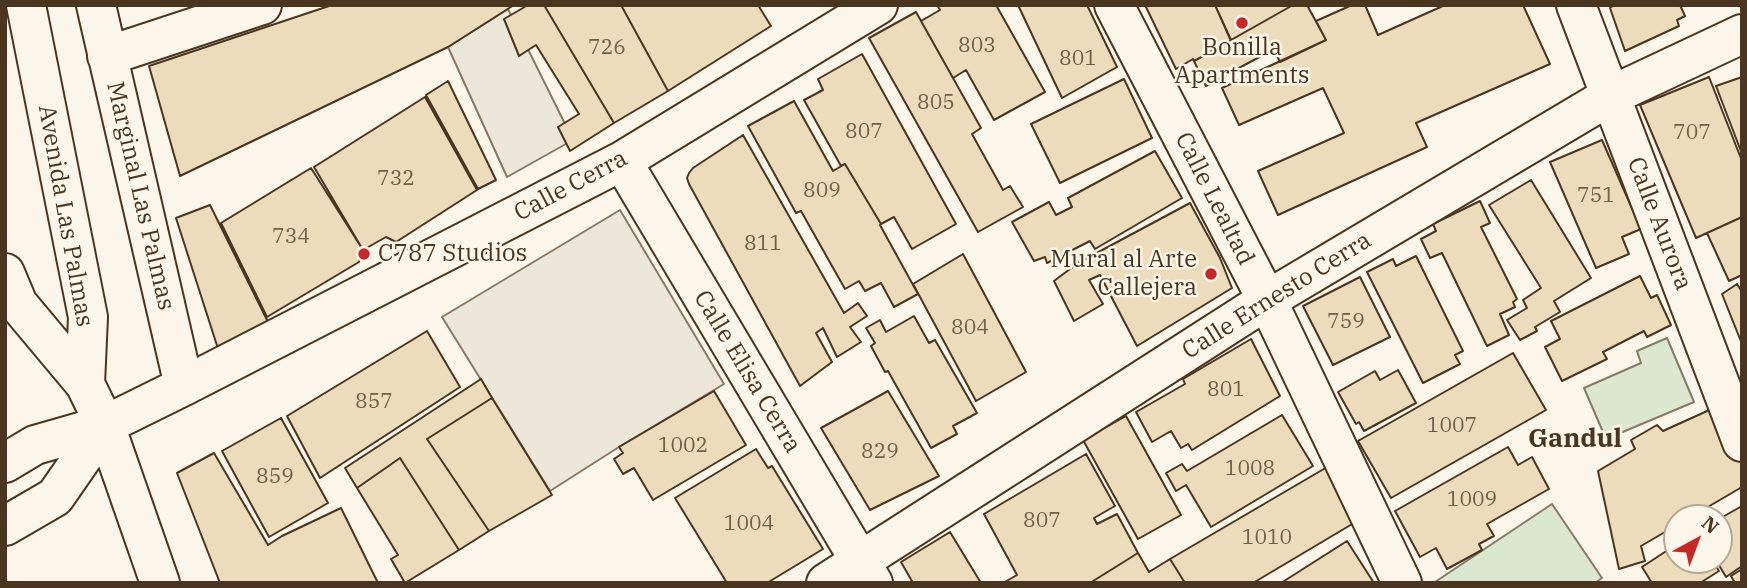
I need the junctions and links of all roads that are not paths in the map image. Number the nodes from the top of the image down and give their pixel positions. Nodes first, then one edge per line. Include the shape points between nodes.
1 (26, 5) edge
2 (96, 5) edge
3 (262, 5) edge
4 (878, 5) edge
5 (1114, 5) edge
6 (1576, 5) edge
7 (1742, 34) edge
8 (107, 56) junction
9 (1610, 96) junction
10 (622, 161) junction
11 (5, 273) edge
12 (1266, 300) junction
13 (85, 384) junction
14 (184, 386) junction
15 (104, 425) junction
16 (1742, 442) edge
17 (5, 463) edge
18 (5, 527) edge
19 (866, 572) edge
20 (160, 583) edge
21 (826, 583) edge
22 (1402, 583) edge

1 - 13 street, Avenida Las Palmas via 88,317
2 - 8 street, Marginal Las Palmas
3 - 8 street
4 - 10 street, Calle Cerra
5 - 12 street, Calle Lealtad
6 - 9 street, Calle Aurora
7 - 9 street, Calle Ernesto Cerra
8 - 14 street, Marginal Las Palmas
9 - 12 street, Calle Ernesto Cerra
9 - 16 street, Calle Aurora
10 - 14 street, Calle Cerra
10 - 19 street, Calle Elisa Cerra
11 - 13 street via 18,304
12 - 19 street, Calle Ernesto Cerra
12 - 22 street, Calle Lealtad
13 - 15 street, Avenida Las Palmas
14 - 15 street, Calle Cerra
15 - 17 street, Calle Cerra via 35,445
15 - 18 street, Calle Cerra via 55,497
15 - 20 street, Avenida Las Palmas
19 - 21 street, Calle Ernesto Cerra

